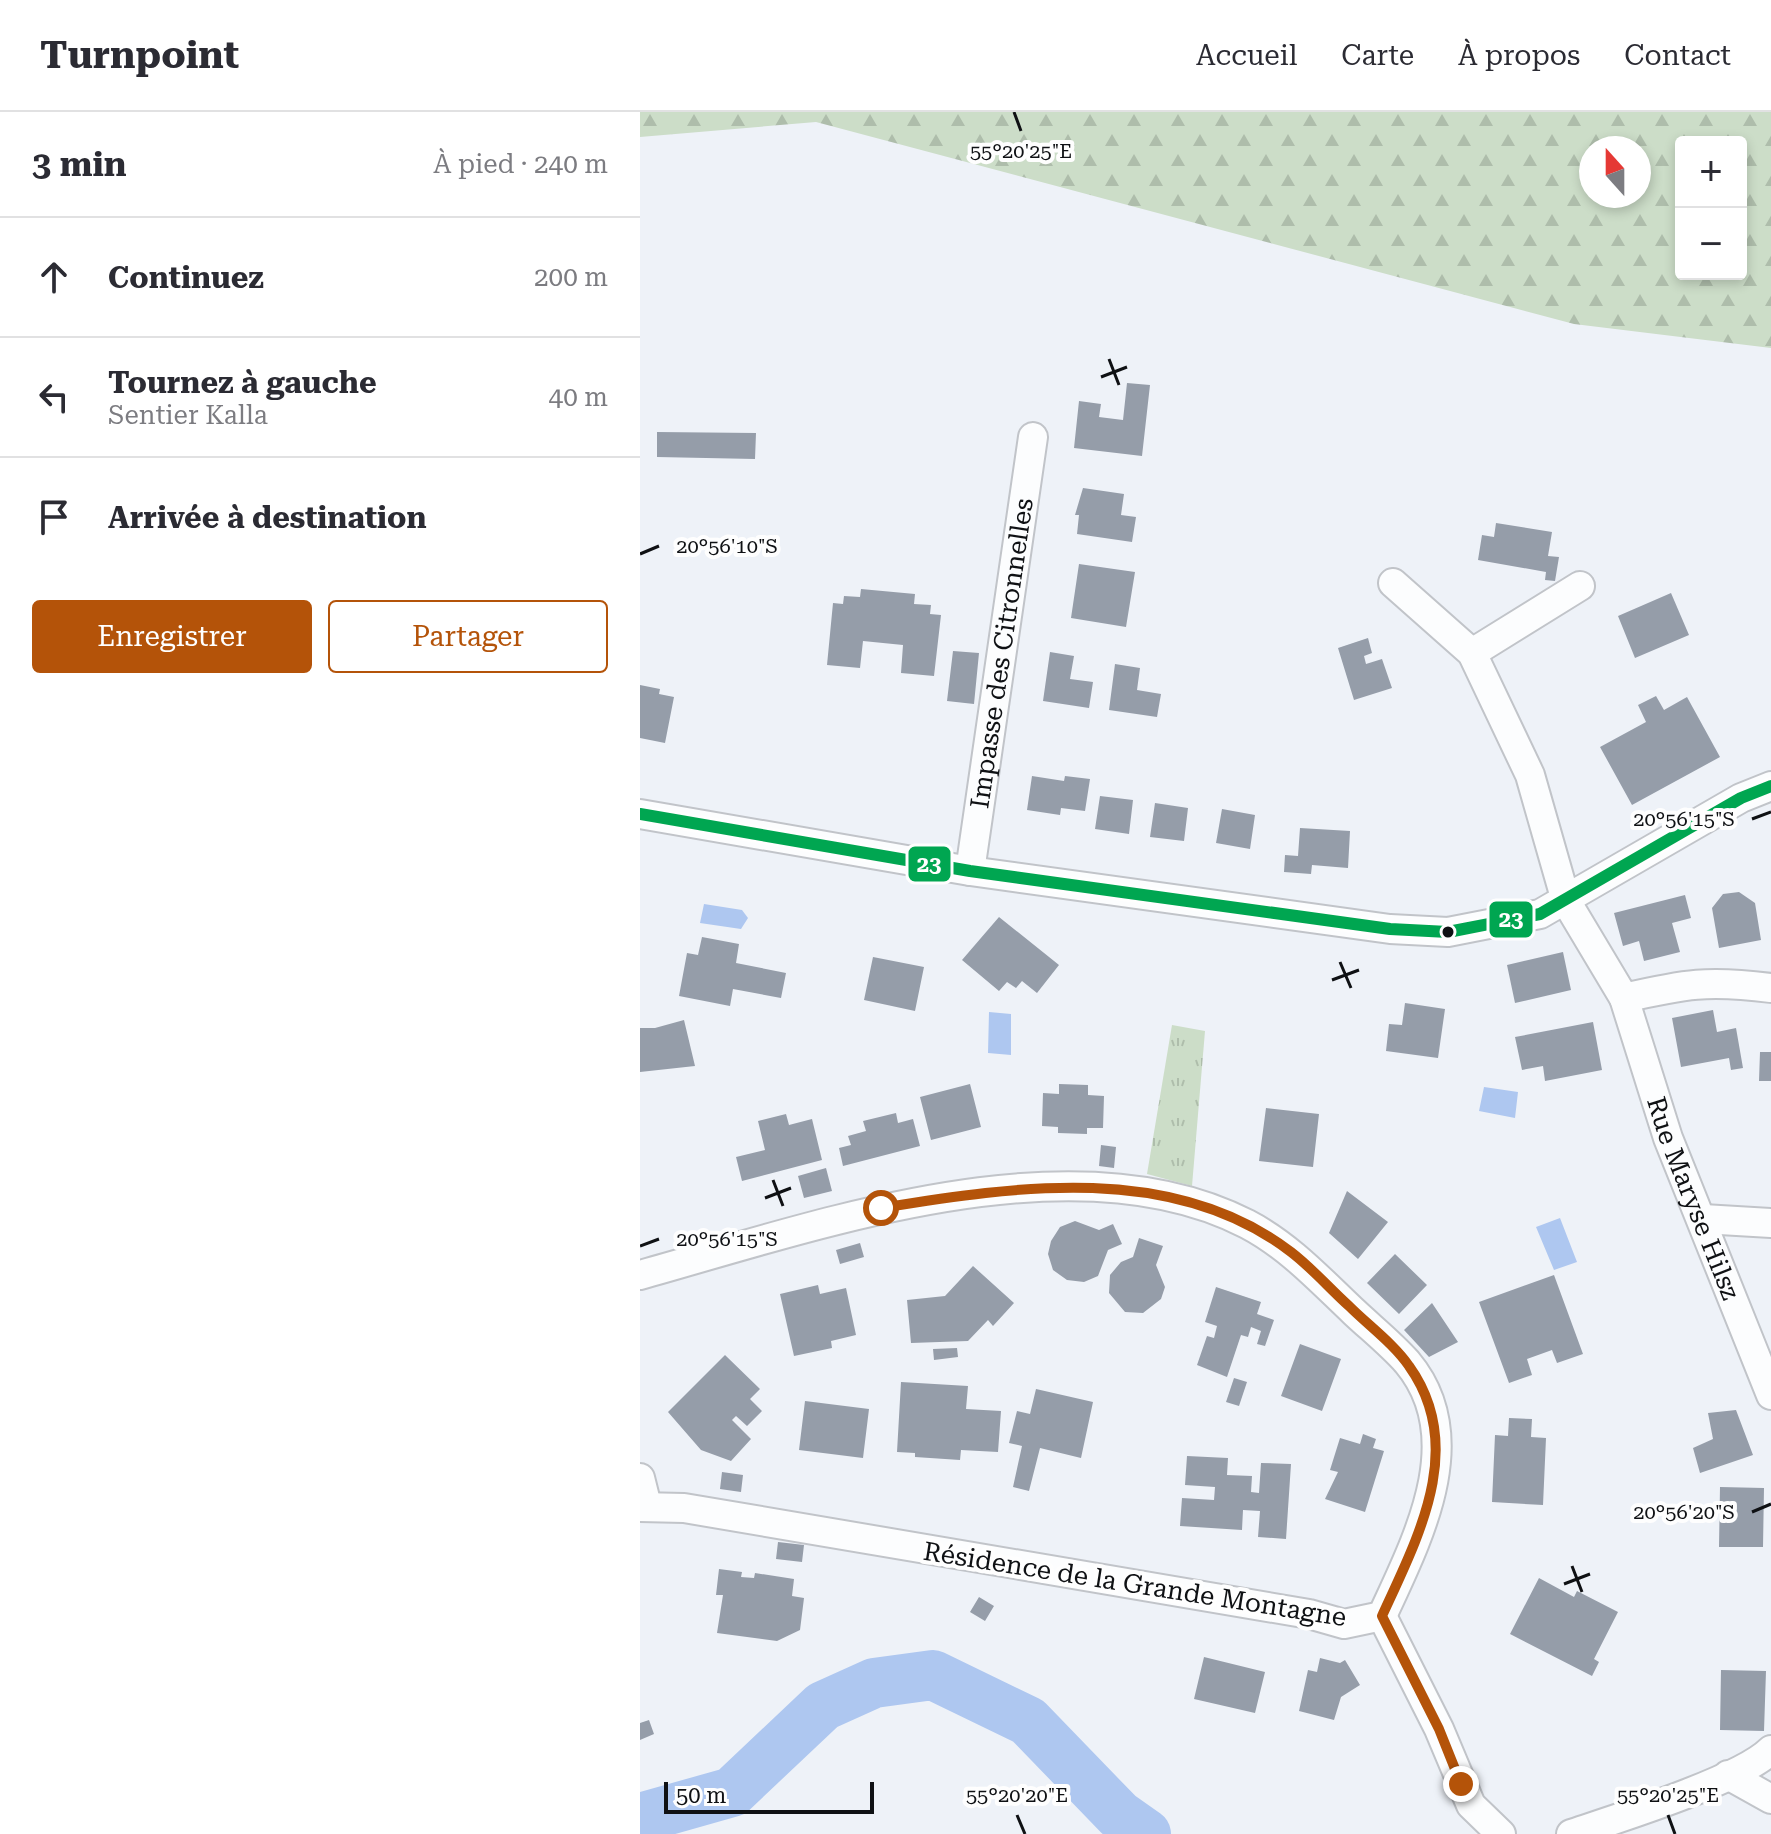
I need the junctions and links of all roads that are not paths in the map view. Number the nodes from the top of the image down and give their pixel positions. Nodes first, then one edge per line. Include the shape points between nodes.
1 (1033, 437) dead end
2 (1393, 583) dead end
3 (1580, 586) dead end
4 (1472, 653) junction
5 (1771, 786) edge
6 (640, 814) edge
7 (970, 871) junction
8 (1566, 901) junction
9 (1771, 988) edge
10 (1624, 998) junction
11 (1703, 1219) junction
12 (1771, 1223) edge
13 (640, 1275) edge
14 (1771, 1395) edge
15 (640, 1478) edge
16 (644, 1506) edge
17 (1382, 1616) junction
18 (1771, 1750) edge
19 (1728, 1775) junction
20 (1771, 1799) edge
21 (1501, 1834) edge
22 (1571, 1834) edge

1 - 7 street, Impasse des Citronnelles
2 - 4 street
3 - 4 street
4 - 8 street, Rue Maryse Hilsz via 1530,775
5 - 8 street via 1741,798
6 - 7 street
7 - 8 street via 1390,929 1448,932 1507,922
8 - 10 street, Rue Maryse Hilsz
9 - 10 street via 1690,983
10 - 11 street, Rue Maryse Hilsz via 1668,1138
11 - 12 street
11 - 14 street, Rue Maryse Hilsz
13 - 17 street, Résidence de la Grande Montagne via 881,1208 991,1190 1105,1187 1197,1204 1247,1224 1292,1252 1407,1362 1432,1407 1438,1450 1434,1488
15 - 16 street, Résidence de la Grande Montagne
16 - 17 street, Résidence de la Grande Montagne via 761,1521 1344,1624
17 - 21 street via 1471,1805
18 - 19 street
19 - 20 street
19 - 22 street

